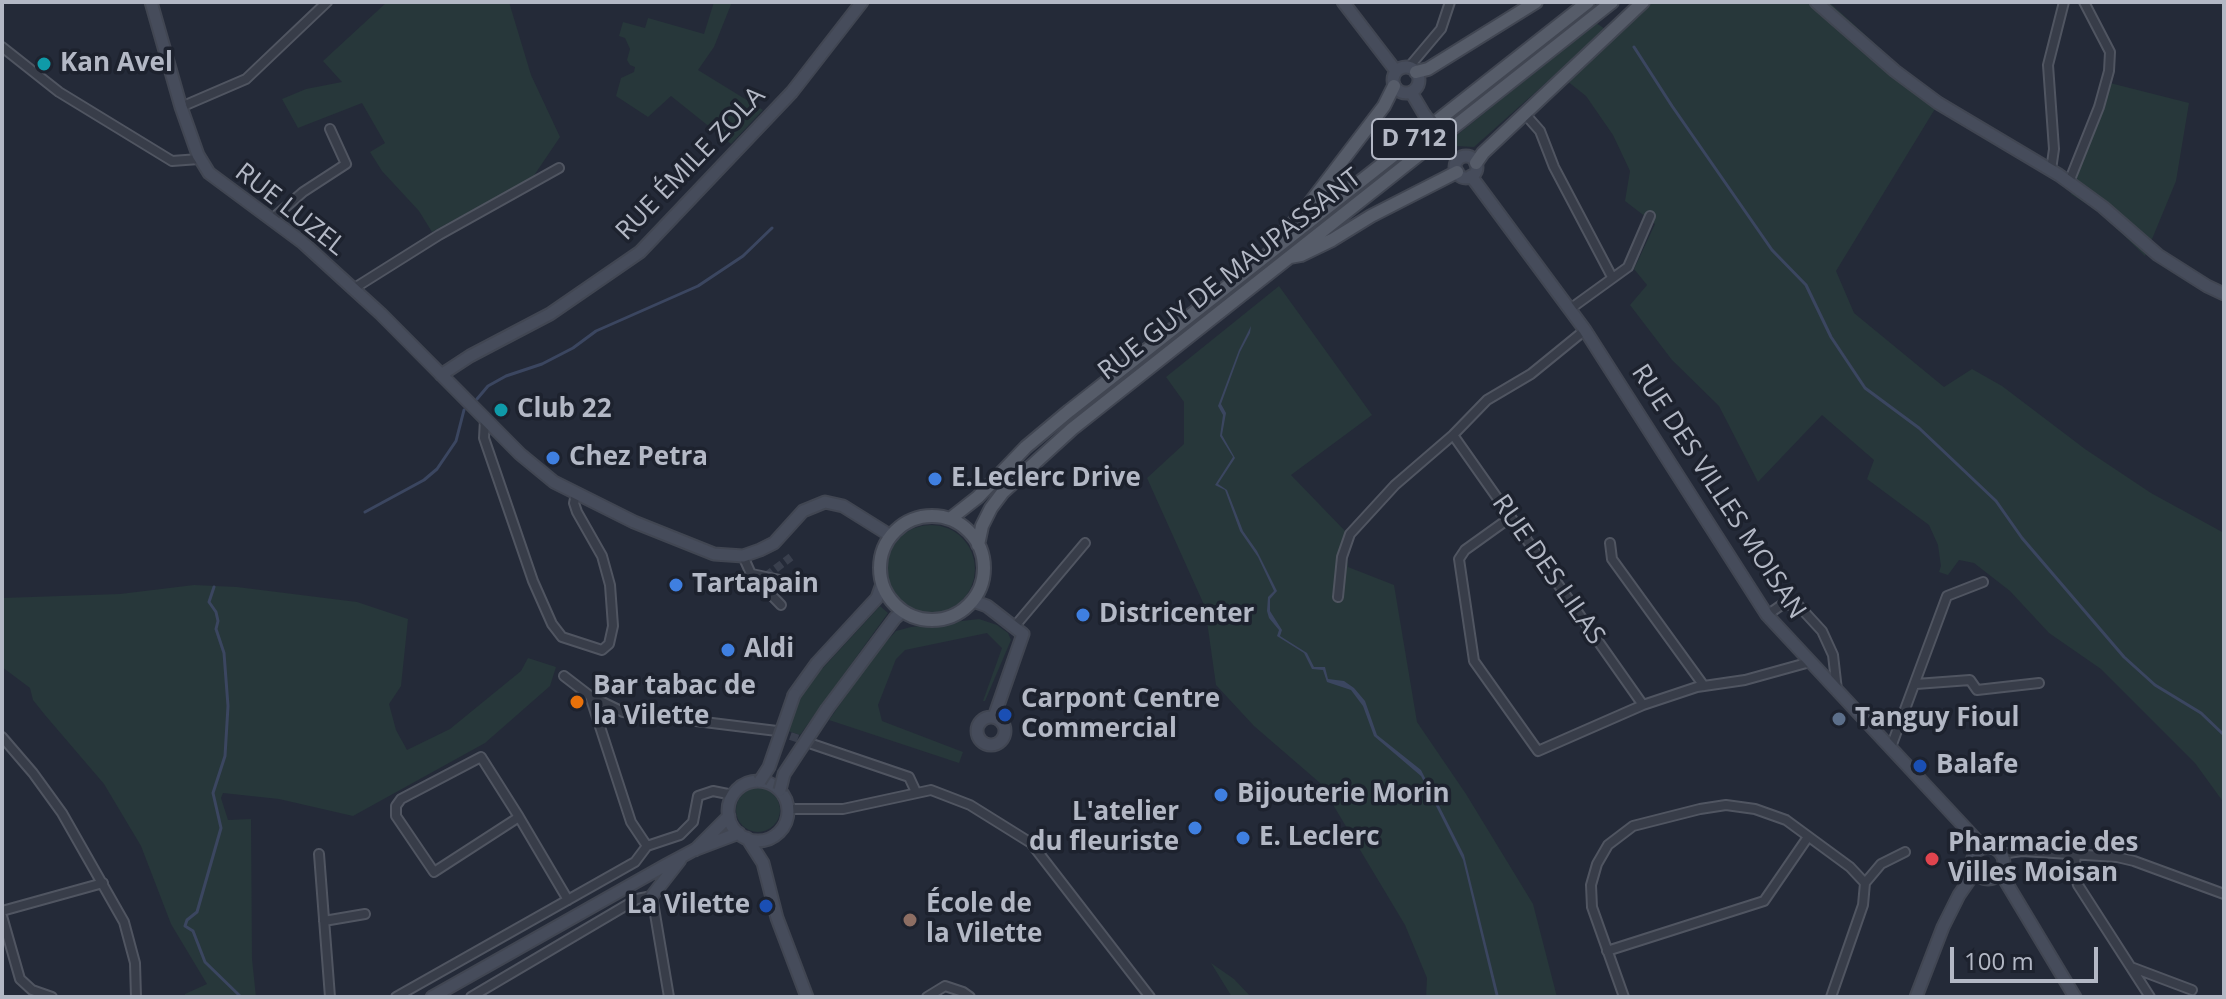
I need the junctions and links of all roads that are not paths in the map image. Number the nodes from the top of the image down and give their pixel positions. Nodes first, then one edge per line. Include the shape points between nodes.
1 (151, 2) edge
2 (327, 2) edge
3 (862, 2) edge
4 (1343, 2) edge
5 (1450, 2) edge
6 (1536, 2) edge
7 (1588, 2) edge
8 (1612, 2) edge
9 (1643, 2) edge
10 (1816, 2) edge
11 (2064, 2) edge
12 (2084, 2) edge
13 (2, 47) edge
14 (1412, 70) junction
15 (1396, 71) junction
16 (1394, 86) junction
17 (1411, 92) junction
18 (181, 107) junction
19 (1525, 114) junction
20 (330, 129) dead end
21 (199, 159) junction
22 (1458, 166) junction
23 (559, 168) dead end
24 (1474, 170) junction
25 (2051, 170) junction
26 (2069, 182) junction
27 (1650, 216) dead end
28 (272, 219) junction
29 (1287, 257) junction
30 (1241, 276) junction
31 (1612, 277) junction
32 (353, 289) junction
33 (2224, 294) edge
34 (1570, 309) junction
35 (1585, 330) junction
36 (441, 375) junction
37 (485, 419) junction
38 (1453, 435) junction
39 (576, 494) junction
40 (1511, 517) junction
41 (950, 519) junction
42 (891, 536) junction
43 (1085, 543) dead end
44 (1610, 543) dead end
45 (978, 545) junction
46 (743, 556) junction
47 (751, 574) junction
48 (1983, 582) dead end
49 (882, 584) junction
50 (808, 586) dead end
51 (1338, 597) dead end
52 (973, 601) junction
53 (781, 605) dead end
54 (902, 612) junction
55 (1767, 615) junction
56 (1015, 626) junction
57 (1810, 662) junction
58 (564, 676) dead end
59 (2039, 683) dead end
60 (1916, 684) junction
61 (1704, 686) junction
62 (1837, 691) junction
63 (590, 696) junction
64 (1643, 705) junction
65 (994, 717) dead end
66 (777, 731) tunnel mouth
67 (2, 737) edge
68 (812, 744) tunnel mouth
69 (1891, 747) junction
70 (760, 781) junction
71 (780, 790) junction
72 (916, 792) junction
73 (733, 795) junction
74 (788, 809) junction
75 (729, 816) junction
76 (519, 817) junction
77 (743, 836) junction
78 (1808, 837) junction
79 (771, 838) junction
80 (647, 846) junction
81 (1984, 848) junction
82 (694, 850) junction
83 (1905, 852) dead end
84 (319, 854) dead end
85 (2001, 854) junction
86 (2076, 855) junction
87 (683, 856) junction
88 (763, 863) junction
89 (1975, 872) junction
90 (2000, 872) junction
91 (103, 883) junction
92 (1865, 883) junction
93 (2224, 894) edge
94 (652, 896) junction
95 (568, 900) junction
96 (2, 914) edge
97 (365, 914) dead end
98 (324, 921) junction
99 (1607, 951) junction
100 (2131, 967) junction
101 (2192, 990) edge
102 (966, 994) edge
103 (52, 997) edge
104 (136, 997) edge
105 (330, 997) edge
106 (396, 997) edge
107 (432, 997) edge
108 (471, 997) edge
109 (669, 997) edge
110 (807, 997) edge
111 (927, 997) edge
112 (1150, 997) edge
113 (1624, 997) edge
114 (1831, 997) edge
115 (1916, 997) edge
116 (2075, 997) edge
117 (2150, 997) edge

1 - 18 main road, RUE LUZEL
2 - 18 street via 246,79
3 - 36 main road, RUE ÉMILE ZOLA via 792,92 640,252 550,314
4 - 15 main road
5 - 14 street via 1441,29
6 - 14 main road via 1441,62
7 - 30 main road, RUE GUY DE MAUPASSANT / D 712
8 - 29 main road, RUE GUY DE MAUPASSANT / D 712
9 - 19 main road
10 - 25 main road via 1938,103
11 - 25 street via 2048,65
12 - 26 street via 2110,52 2109,71
13 - 21 street via 59,92 172,161
14 - 15 main road
14 - 17 main road via 1418,83
15 - 16 main road
16 - 17 main road
16 - 30 main road via 1300,216
17 - 22 main road, bridge
18 - 21 main road, RUE LUZEL
19 - 24 main road via 1483,153
19 - 31 street via 1540,131
20 - 28 street via 346,164
21 - 28 main road, RUE LUZEL via 216,180
22 - 24 main road via 1465,177
22 - 24 main road via 1468,156
22 - 29 main road via 1332,240
23 - 32 street
24 - 34 main road, RUE DES VILLES MOISAN
25 - 26 main road
26 - 33 main road via 2158,255
27 - 31 street via 1628,267
28 - 32 main road, RUE LUZEL
29 - 45 main road, RUE GUY DE MAUPASSANT / D 712 via 1030,465 991,508
30 - 41 main road, RUE GUY DE MAUPASSANT / D 712 via 1069,411
31 - 34 street
32 - 36 main road, RUE LUZEL
34 - 35 main road, RUE DES VILLES MOISAN
35 - 38 street via 1531,374 1487,400
35 - 55 main road, RUE DES VILLES MOISAN
36 - 37 main road, RUE LUZEL
37 - 39 main road, RUE LUZEL via 538,469
37 - 39 street via 484,438 552,624 562,637 602,650 613,626 610,585 602,556 577,512
38 - 40 street, RUE DES LILAS
38 - 51 street via 1395,485 1350,534
39 - 46 main road, RUE LUZEL via 714,554
40 - 64 street, RUE DES LILAS
40 - 64 street via 1459,559 1474,661 1483,674 1538,751
41 - 42 main road via 918,518
41 - 45 main road
42 - 46 main road via 843,506 825,502 803,511 774,543
42 - 49 main road via 879,567
43 - 56 street
44 - 61 street via 1612,559
45 - 52 main road via 984,574
46 - 47 street
47 - 50 street
47 - 53 street
48 - 60 street via 1947,596
49 - 54 main road
49 - 70 main road, bridge via 877,598 794,695
52 - 54 main road via 961,612 932,621
52 - 56 main road
54 - 71 main road, bridge via 827,709 784,774
55 - 57 main road, RUE DES VILLES MOISAN
55 - 62 street via 1783,604 1799,606 1822,631 1833,655
56 - 65 main road via 1023,634
57 - 61 street
57 - 62 main road, RUE DES VILLES MOISAN
58 - 63 street
59 - 60 street via 1977,690 1970,680
60 - 69 street
61 - 64 street
62 - 69 main road, RUE DES VILLES MOISAN
63 - 66 street via 623,712
63 - 80 street via 631,822
67 - 91 street via 62,813
68 - 72 street via 909,777
69 - 81 main road, RUE DES VILLES MOISAN
70 - 71 main road
70 - 73 main road via 745,784
71 - 74 main road
72 - 74 street via 843,809
72 - 112 street via 931,790 970,805 1031,843
73 - 75 main road
73 - 80 street via 713,791 698,796 693,822 680,835
74 - 79 main road via 785,824
75 - 77 main road
75 - 82 main road
76 - 76 street via 434,872 396,816 396,806 481,757
76 - 95 street
77 - 79 main road
77 - 82 main road
77 - 88 main road
78 - 92 street
78 - 99 street via 1764,901
78 - 99 street via 1786,820 1726,805 1633,826 1608,845 1591,885 1592,907
79 - 88 main road
80 - 95 street via 635,862
81 - 85 main road
81 - 89 main road via 1973,857
82 - 87 main road
83 - 92 street via 1881,864
84 - 98 street
85 - 86 street
85 - 90 main road
86 - 93 street via 2134,861
86 - 100 street via 2078,885
87 - 94 main road
87 - 107 main road
88 - 110 main road
89 - 90 main road via 1988,879
89 - 115 main road via 1943,927
90 - 116 main road
91 - 96 street
91 - 104 street via 124,922 135,963
92 - 114 street via 1863,905
94 - 108 street via 637,899
94 - 109 street
95 - 106 street
96 - 103 street via 20,979
97 - 98 street
98 - 105 street
99 - 113 street
100 - 101 street
100 - 117 street
102 - 111 street via 945,986

